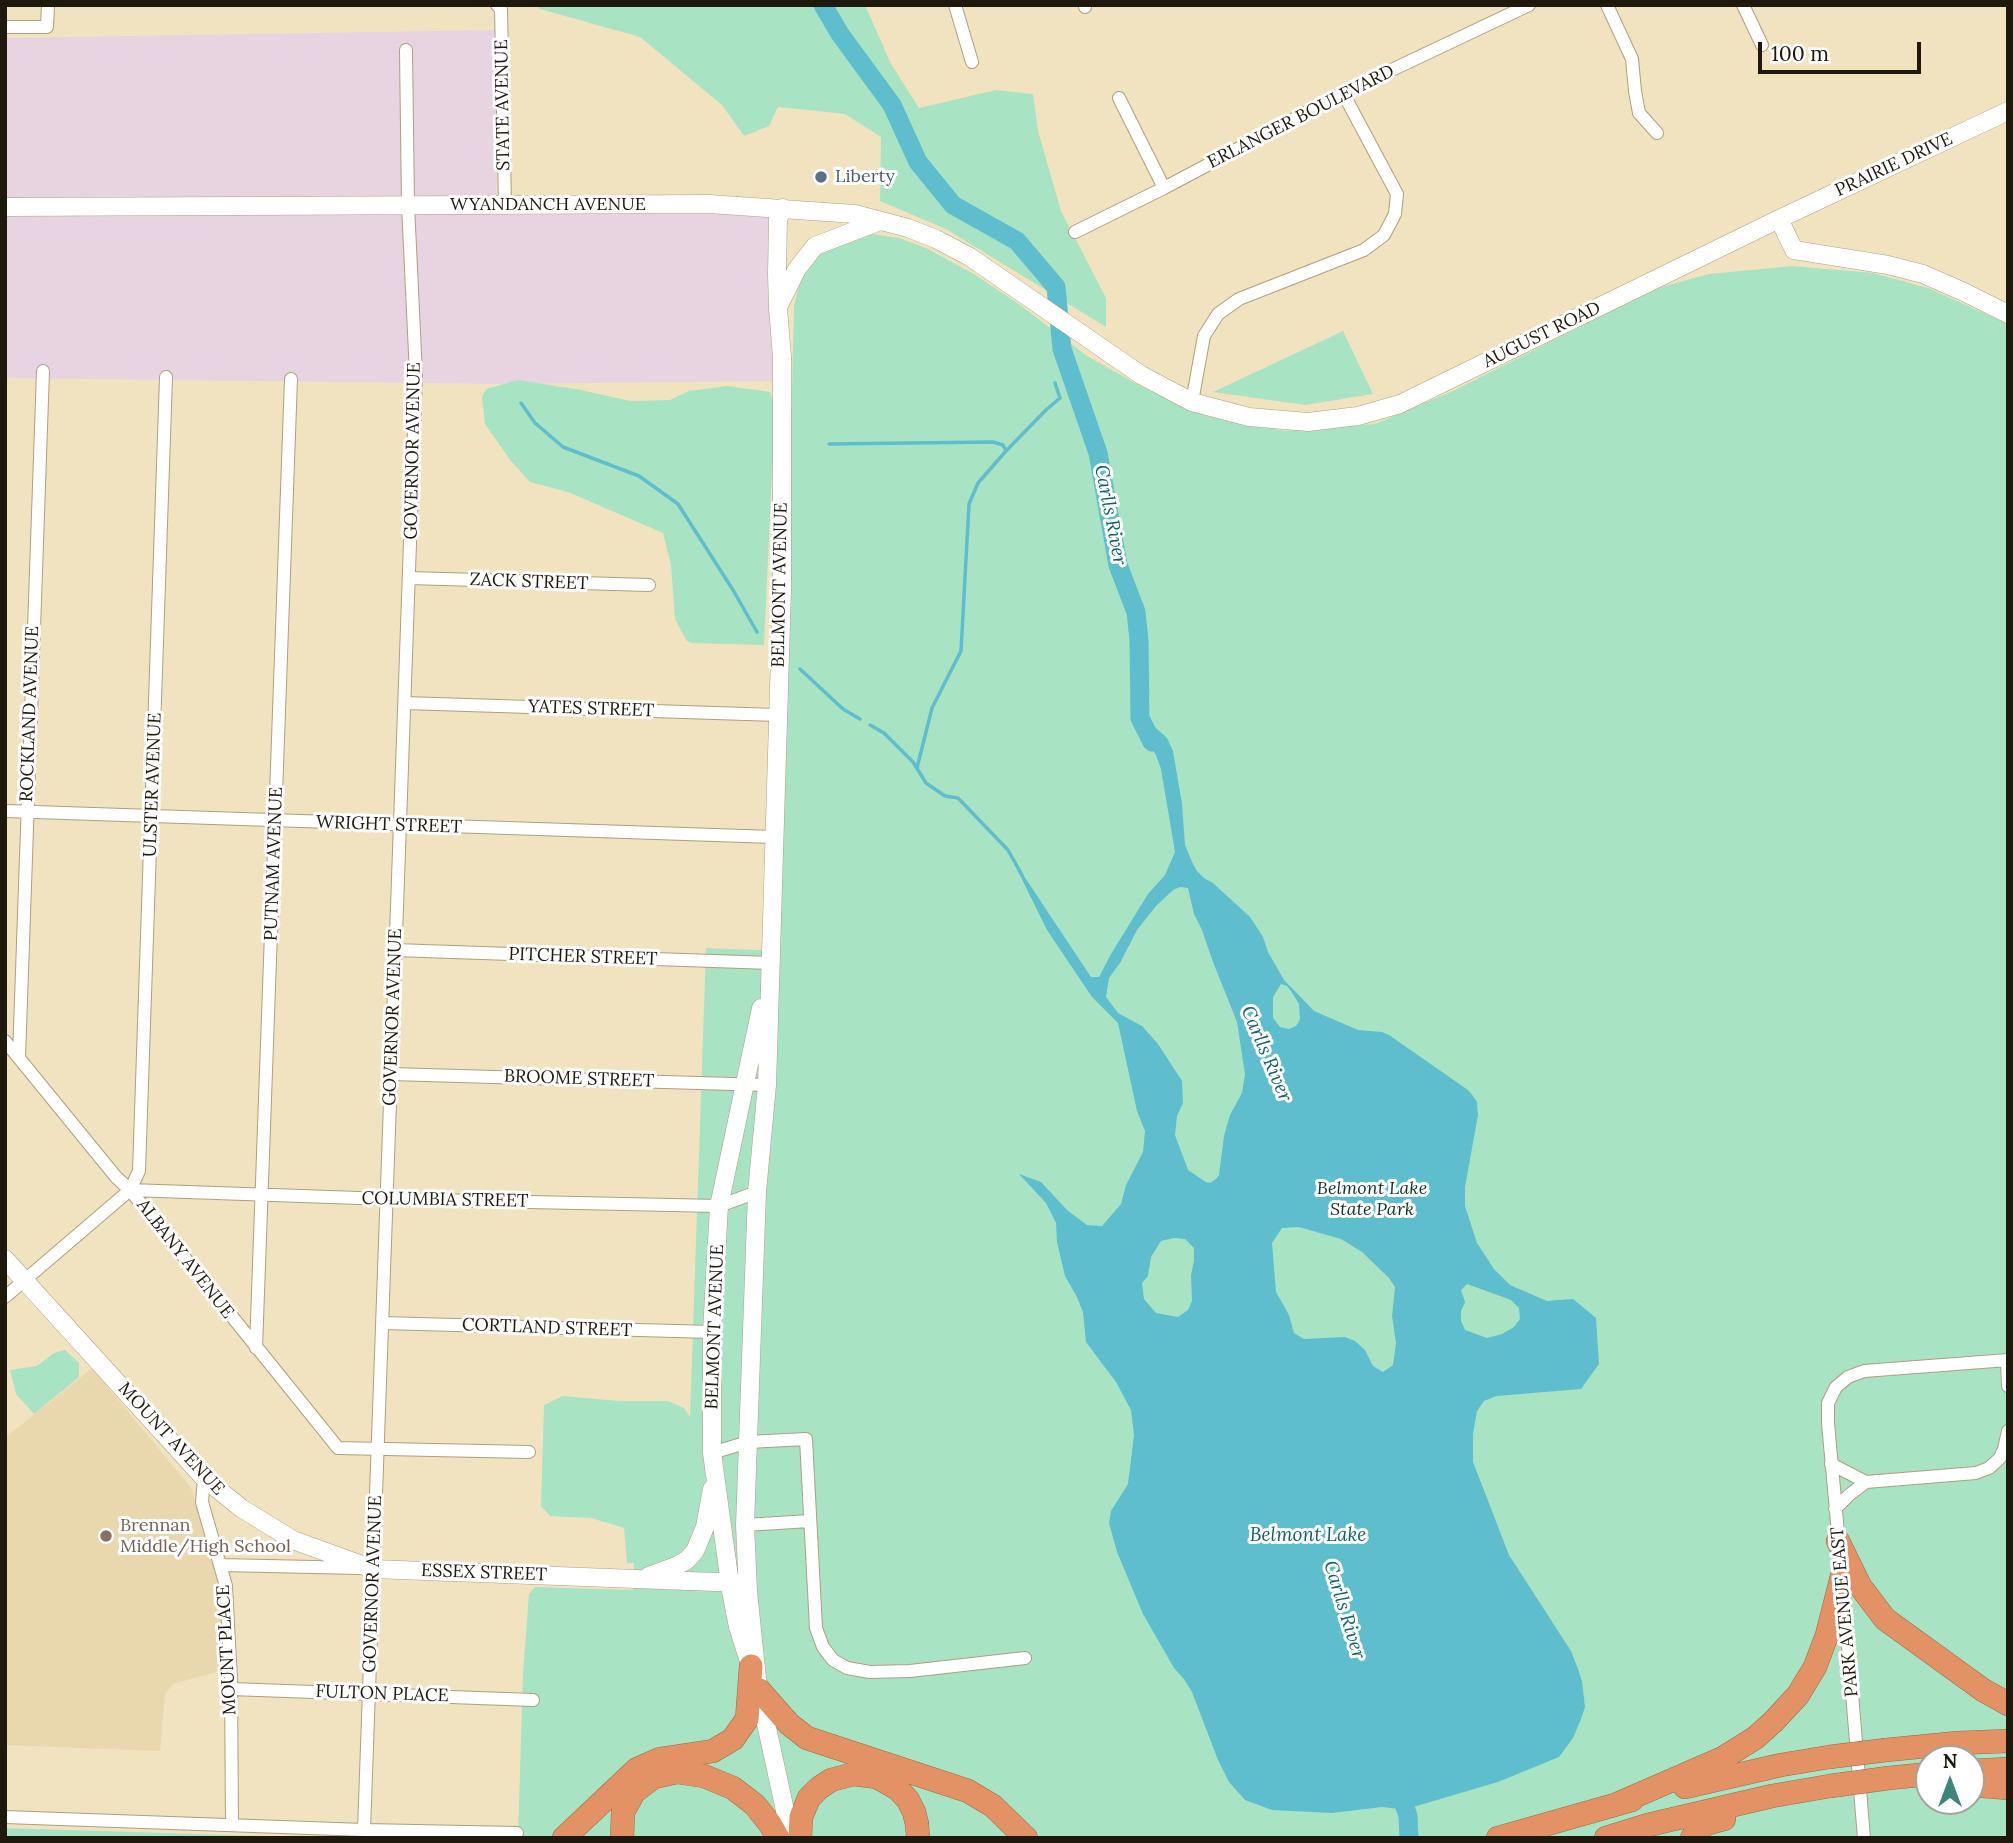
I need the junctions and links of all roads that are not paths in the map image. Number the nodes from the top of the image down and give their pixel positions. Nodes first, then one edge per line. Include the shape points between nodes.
1 (48, 5) edge
2 (497, 5) edge
3 (955, 5) edge
4 (1530, 5) edge
5 (1607, 5) edge
6 (1743, 5) edge
7 (5, 27) edge
8 (1762, 45) dead end
9 (406, 50) dead end
10 (971, 61) dead end
11 (1343, 93) junction
12 (1119, 98) dead end
13 (2008, 111) edge
14 (1657, 133) dead end
15 (1164, 188) junction
16 (408, 205) junction
17 (505, 205) junction
18 (5, 207) edge
19 (783, 208) junction
20 (1779, 219) junction
21 (880, 221) junction
22 (1075, 232) dead end
23 (778, 309) junction
24 (2007, 312) edge
25 (1062, 321) joint
26 (43, 371) dead end
27 (166, 377) dead end
28 (291, 379) dead end
29 (1192, 402) junction
30 (409, 578) junction
31 (649, 585) dead end
32 (405, 703) junction
33 (777, 715) junction
34 (5, 811) edge
35 (27, 812) junction
36 (152, 816) junction
37 (275, 821) junction
38 (400, 826) junction
39 (774, 837) junction
40 (395, 950) junction
41 (771, 963) junction
42 (5, 1041) edge
43 (19, 1057) junction
44 (391, 1073) junction
45 (744, 1084) junction
46 (766, 1085) junction
47 (130, 1191) junction
48 (757, 1192) junction
49 (262, 1194) junction
50 (387, 1199) junction
51 (719, 1206) junction
52 (5, 1259) edge
53 (26, 1280) junction
54 (5, 1297) edge
55 (382, 1323) junction
56 (712, 1332) junction
57 (256, 1348) junction
58 (2007, 1360) edge
59 (2008, 1386) edge
60 (2008, 1431) edge
61 (748, 1442) junction
62 (378, 1448) junction
63 (529, 1452) dead end
64 (712, 1453) junction
65 (1831, 1464) junction
66 (715, 1475) junction
67 (204, 1478) junction
68 (1866, 1482) junction
69 (1835, 1509) junction
70 (810, 1521) junction
71 (746, 1525) junction
72 (722, 1528) junction
73 (1838, 1541) junction
74 (220, 1565) junction
75 (373, 1569) junction
76 (1842, 1576) junction
77 (643, 1579) junction
78 (739, 1583) junction
79 (1025, 1658) dead end
80 (751, 1666) junction
81 (231, 1689) junction
82 (759, 1690) junction
83 (369, 1694) junction
84 (533, 1700) dead end
85 (2008, 1704) edge
86 (2008, 1741) edge
87 (2008, 1769) edge
88 (1985, 1770) edge
89 (1915, 1777) edge
90 (1985, 1786) edge
91 (2008, 1788) edge
92 (1772, 1796) junction
93 (1617, 1804) junction
94 (5, 1818) edge
95 (232, 1825) junction
96 (364, 1830) junction
97 (517, 1833) dead end
98 (564, 1838) edge
99 (622, 1838) edge
100 (778, 1838) edge
101 (791, 1838) edge
102 (800, 1838) edge
103 (918, 1838) edge
104 (1026, 1838) edge
105 (1498, 1838) edge
106 (1606, 1838) edge
107 (1692, 1838) edge
108 (1864, 1838) edge

1 - 7 street via 47,27
2 - 17 street, STATE AVENUE via 501,9
3 - 10 street
4 - 11 street, ERLANGER BOULEVARD
5 - 14 street via 1632,59 1639,113
6 - 8 street
9 - 16 street, GOVERNOR AVENUE
11 - 15 street, ERLANGER BOULEVARD
11 - 29 street via 1396,194 1395,214 1384,235 1364,250 1239,299 1219,314 1204,336
12 - 15 street
13 - 20 street, PRAIRIE DRIVE
15 - 22 street, ERLANGER BOULEVARD
16 - 17 street, WYANDANCH AVENUE
16 - 18 street, WYANDANCH AVENUE
16 - 30 street, GOVERNOR AVENUE via 416,375
17 - 19 street, WYANDANCH AVENUE
19 - 21 street, WYANDANCH AVENUE via 855,214
19 - 23 street, BELMONT AVENUE via 778,219
20 - 24 street via 1794,250 1923,274
20 - 29 street, AUGUST ROAD via 1400,404 1308,422 1250,418
21 - 23 street via 815,246 797,269
21 - 25 street, WYANDANCH AVENUE via 936,239 970,257
23 - 33 street, BELMONT AVENUE via 782,589
25 - 29 street, AUGUST ROAD via 1141,375
26 - 35 street, ROCKLAND AVENUE
27 - 36 street, ULSTER AVENUE
28 - 37 street, PUTNAM AVENUE
30 - 31 street, ZACK STREET
30 - 32 street, GOVERNOR AVENUE
32 - 33 street, YATES STREET
32 - 38 street, GOVERNOR AVENUE
33 - 39 street, BELMONT AVENUE
34 - 35 street, WRIGHT STREET
35 - 36 street, WRIGHT STREET
35 - 43 street, ROCKLAND AVENUE
36 - 37 street, WRIGHT STREET
36 - 47 street, ULSTER AVENUE via 139,1171
37 - 38 street, WRIGHT STREET
37 - 49 street, PUTNAM AVENUE
38 - 39 street, WRIGHT STREET
38 - 40 street, GOVERNOR AVENUE
39 - 41 street, BELMONT AVENUE
40 - 41 street, PITCHER STREET
40 - 44 street, GOVERNOR AVENUE
41 - 45 street, BELMONT AVENUE
41 - 46 street, BELMONT AVENUE
42 - 43 street, ALBANY AVENUE
43 - 47 street, ALBANY AVENUE
44 - 45 street, BROOME STREET
44 - 50 street, GOVERNOR AVENUE
45 - 46 street, BROOME STREET
45 - 51 street, BELMONT AVENUE
46 - 48 street, BELMONT AVENUE
47 - 49 street, COLUMBIA STREET
47 - 53 street
47 - 57 street, ALBANY AVENUE
48 - 51 street, COLUMBIA STREET
48 - 61 street, BELMONT AVENUE
49 - 50 street, COLUMBIA STREET
49 - 57 street, PUTNAM AVENUE
50 - 51 street, COLUMBIA STREET
50 - 55 street, GOVERNOR AVENUE
51 - 56 street, BELMONT AVENUE
52 - 53 street, MOUNT AVENUE
53 - 54 street
53 - 67 street, MOUNT AVENUE
55 - 56 street, CORTLAND STREET
55 - 62 street, GOVERNOR AVENUE
56 - 64 street, BELMONT AVENUE
57 - 62 street, ALBANY AVENUE via 338,1448
58 - 59 street
58 - 65 street, PARK AVENUE EAST via 1864,1371 1848,1377 1828,1403
60 - 68 street via 2000,1458 1989,1468
61 - 64 street
61 - 70 street via 806,1439
61 - 71 street, BELMONT AVENUE
62 - 63 street
62 - 75 street, GOVERNOR AVENUE
64 - 66 street, BELMONT AVENUE
65 - 68 street
65 - 69 street, PARK AVENUE EAST
66 - 72 street, BELMONT AVENUE
66 - 77 street via 705,1527 695,1551 676,1566
67 - 74 street, MOUNT PLACE via 202,1502
67 - 75 street, MOUNT AVENUE via 293,1540
68 - 69 street
69 - 73 street, PARK AVENUE EAST
70 - 71 street
70 - 79 street via 816,1628 833,1660 870,1672
71 - 72 street
71 - 78 street, BELMONT AVENUE
72 - 78 street, BELMONT AVENUE
73 - 76 street, PARK AVENUE EAST
73 - 85 highway via 1860,1586 1885,1619
74 - 75 street, ESSEX STREET
74 - 81 street, MOUNT PLACE via 226,1586
75 - 77 street, ESSEX STREET
75 - 83 street, GOVERNOR AVENUE
76 - 93 highway via 1815,1667 1773,1722 1723,1758
76 - 108 street, PARK AVENUE EAST
77 - 78 street, ESSEX STREET
78 - 80 street, BELMONT AVENUE via 738,1627
78 - 82 street, BELMONT AVENUE
80 - 82 street, BELMONT AVENUE
80 - 98 highway via 747,1719 733,1739 713,1751 660,1759 636,1769
81 - 83 street, FULTON PLACE
81 - 95 street, MOUNT PLACE
82 - 101 street, BELMONT AVENUE
82 - 104 highway via 807,1738 968,1791 993,1806
83 - 84 street, FULTON PLACE
83 - 96 street, GOVERNOR AVENUE
86 - 93 highway, bridge via 1829,1756
87 - 88 highway
89 - 92 highway, bridge
90 - 91 highway
92 - 106 highway
92 - 107 highway via 1706,1824
93 - 105 highway
94 - 95 street
95 - 96 street
96 - 97 street
99 - 100 highway via 623,1812 634,1792 654,1777 677,1772 704,1776 733,1788 757,1808
102 - 103 highway via 801,1817 809,1798 831,1780 854,1774 892,1784 914,1812

